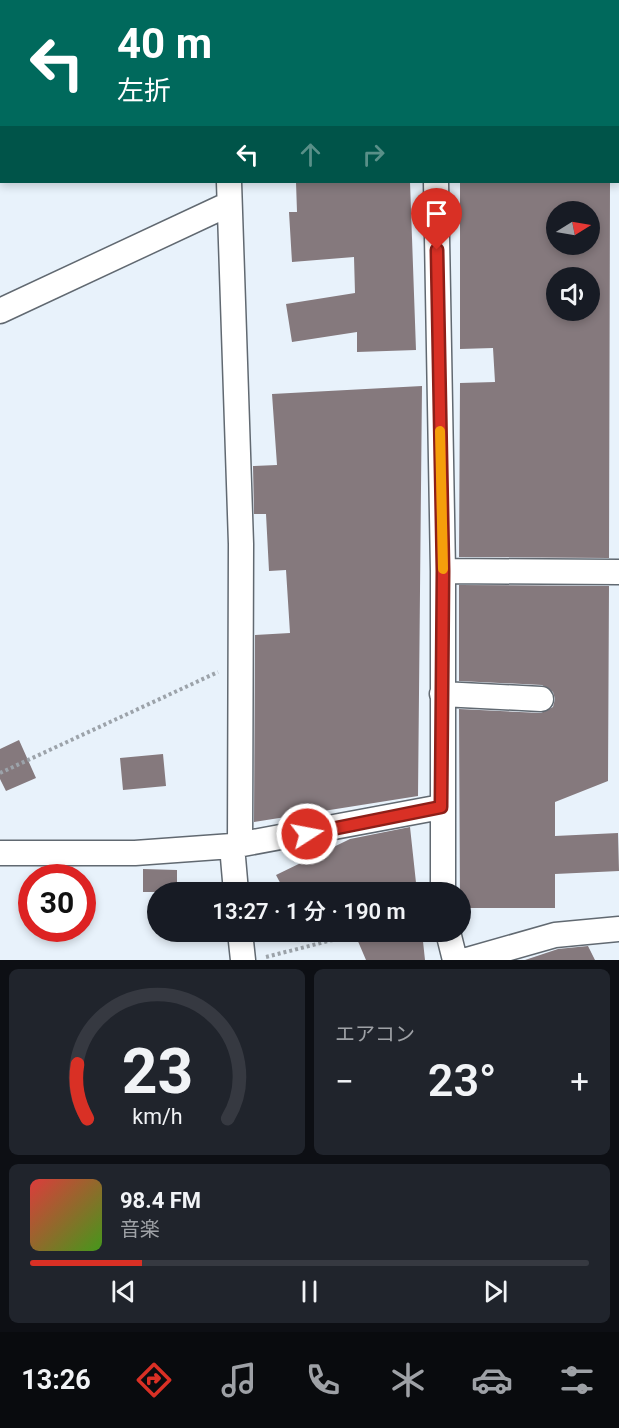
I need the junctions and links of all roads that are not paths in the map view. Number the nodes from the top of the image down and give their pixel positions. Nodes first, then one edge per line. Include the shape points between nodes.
1 (436, 183) edge
2 (229, 193) edge
3 (0, 311) edge
4 (443, 571) junction
5 (619, 572) edge
6 (442, 694) junction
7 (541, 699) dead end
8 (441, 807) junction
9 (236, 846) junction
10 (0, 853) edge
11 (237, 882) edge
12 (443, 882) edge
13 (619, 929) edge
14 (241, 942) edge
15 (450, 942) edge
16 (243, 960) edge
17 (455, 960) edge
18 (467, 960) edge

1 - 4 street
2 - 3 street
2 - 9 street via 241,544
4 - 5 street
4 - 6 street
6 - 7 street
6 - 8 street
8 - 9 street
8 - 12 street
9 - 10 street via 135,853
9 - 11 street
13 - 18 street via 555,935
14 - 16 street
15 - 17 street

